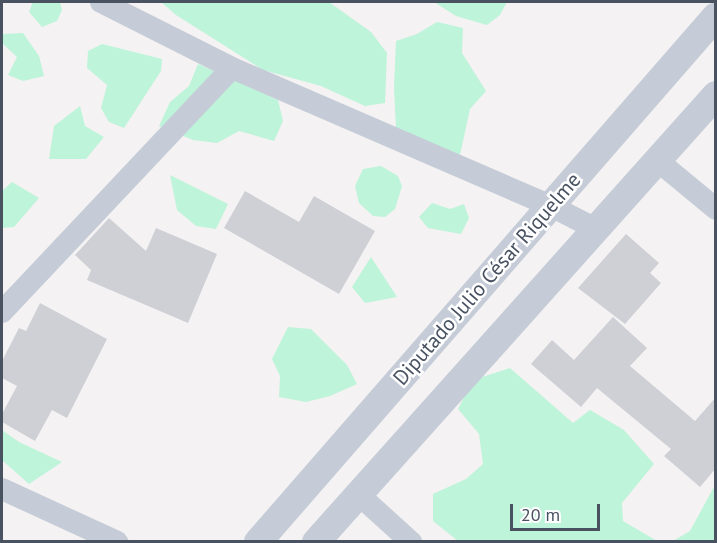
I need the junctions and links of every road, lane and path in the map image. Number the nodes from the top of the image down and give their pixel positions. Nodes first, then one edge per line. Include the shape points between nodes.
1 (102, 2) edge
2 (716, 16) edge
3 (232, 68) junction
4 (716, 95) edge
5 (658, 161) junction
6 (551, 206) junction
7 (716, 209) edge
8 (594, 228) junction
9 (462, 309) junction
10 (2, 312) edge
11 (495, 339) junction
12 (2, 489) edge
13 (358, 494) junction
14 (117, 542) edge
15 (258, 542) edge
16 (316, 542) edge
17 (411, 542) edge

1 - 3 street
2 - 6 street, Diputado Julio César Riquelme
3 - 6 street
3 - 10 street
4 - 5 street
5 - 7 street
5 - 8 street
6 - 8 street
6 - 9 street, Diputado Julio César Riquelme
8 - 11 street
9 - 11 street
9 - 15 street, Diputado Julio César Riquelme
11 - 13 street
12 - 14 street
13 - 16 street
13 - 17 street

